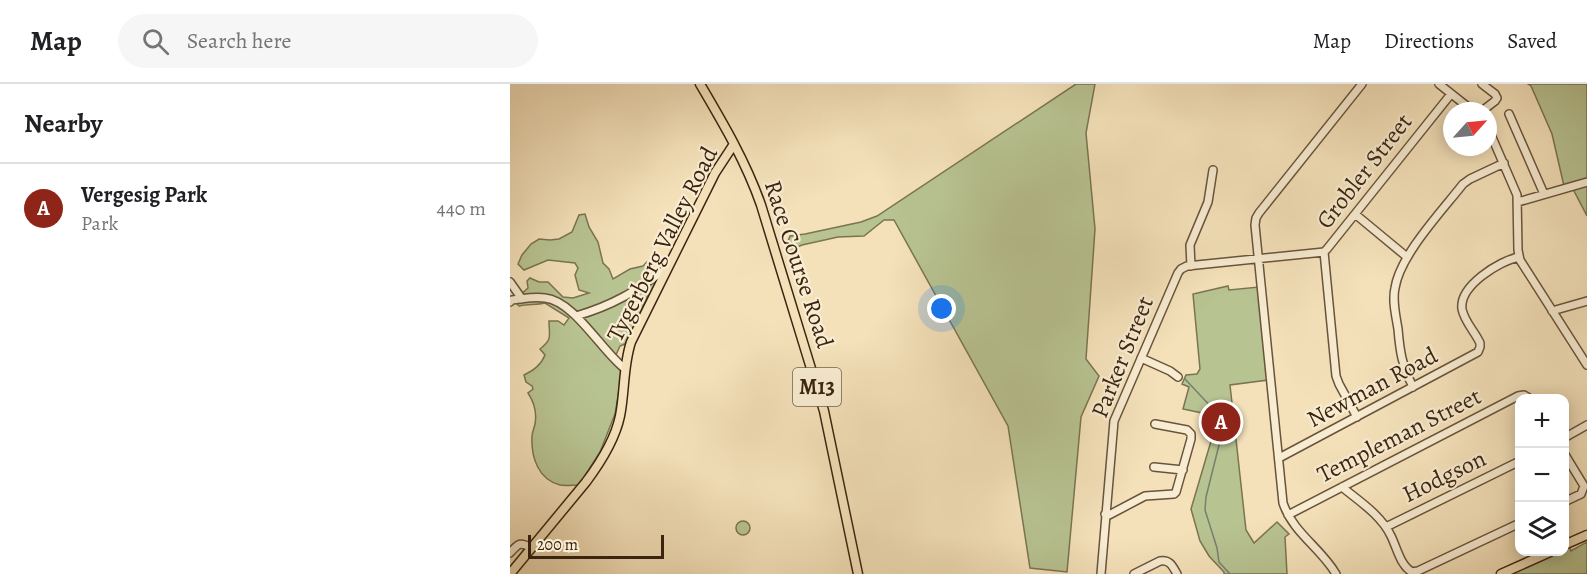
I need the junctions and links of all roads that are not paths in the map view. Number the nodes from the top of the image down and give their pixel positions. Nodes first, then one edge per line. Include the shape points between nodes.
1 (700, 84) edge
2 (1362, 84) edge
3 (1439, 84) edge
4 (1482, 84) edge
5 (1451, 94) junction
6 (1461, 102) edge
7 (1495, 102) edge
8 (1509, 114) dead end
9 (734, 144) junction
10 (1497, 148) edge
11 (722, 162) junction
12 (1504, 163) junction
13 (1213, 170) dead end
14 (751, 178) junction
15 (1587, 182) edge
16 (1544, 194) junction
17 (1518, 202) junction
18 (1355, 214) junction
19 (1324, 252) junction
20 (1407, 257) junction
21 (1519, 257) junction
22 (1258, 259) junction
23 (1191, 266) junction
24 (668, 268) junction
25 (510, 282) edge
26 (522, 299) junction
27 (1587, 301) edge
28 (510, 302) edge
29 (1552, 311) junction
30 (576, 316) junction
31 (1141, 358) junction
32 (1587, 363) edge
33 (624, 368) junction
34 (1178, 377) dead end
35 (1413, 387) junction
36 (1515, 398) edge
37 (1357, 417) junction
38 (1155, 424) dead end
39 (1587, 425) edge
40 (1569, 435) edge
41 (1279, 458) junction
42 (1569, 461) edge
43 (1515, 463) edge
44 (1154, 467) dead end
45 (1183, 470) junction
46 (1342, 487) junction
47 (1569, 500) edge
48 (1105, 514) junction
49 (1288, 514) junction
50 (1515, 525) edge
51 (1386, 527) junction
52 (1587, 535) edge
53 (1569, 543) edge
54 (531, 548) junction
55 (510, 553) edge
56 (1541, 556) edge
57 (510, 574) edge
58 (858, 574) edge
59 (1101, 574) edge
60 (1134, 574) edge
61 (1177, 574) edge
62 (1336, 574) edge
63 (1501, 574) edge

1 - 9 main road, Tygerberg Valley Road / M13
2 - 22 street via 1259,213
3 - 5 street
4 - 7 street via 1495,94
5 - 6 street
5 - 18 street, Grobler Street
8 - 16 street
9 - 11 main road, Tygerberg Valley Road
9 - 14 main road, Race Course Road / M13
10 - 12 street
11 - 14 main road via 737,160
11 - 24 main road, Tygerberg Valley Road
12 - 17 street
12 - 20 street via 1465,182
13 - 23 street via 1208,202 1190,245
14 - 58 main road, Race Course Road / M13 via 824,411
15 - 16 street
16 - 17 street
17 - 21 street
18 - 19 street, Grobler Street
18 - 20 street
19 - 22 street
19 - 37 street, Grobler Street via 1336,376
20 - 35 street via 1396,280 1394,296 1401,358
21 - 29 street
21 - 35 street, Newman Road via 1482,275 1464,297 1463,311 1480,343 1476,353
22 - 23 street
22 - 41 street
23 - 31 street, Parker Street via 1178,273
24 - 30 street via 621,299
24 - 33 main road, Tygerberg Valley Road via 634,336
25 - 26 street
26 - 28 street
26 - 30 street via 550,299
27 - 29 street
29 - 32 street
30 - 33 street
31 - 34 street
31 - 48 street, Parker Street via 1114,421
33 - 54 main road, Tygerberg Valley Road via 620,414 607,449
35 - 37 street, Newman Road
36 - 46 street, Templeman Street
37 - 41 street, Newman Road
38 - 45 street via 1190,433
39 - 40 street
41 - 49 street
42 - 47 street via 1584,486 1581,494
43 - 51 street, Hodgson
44 - 45 street
45 - 48 street via 1175,493 1143,497
46 - 49 street, Templeman Street
46 - 51 street
48 - 59 street, Parker Street
49 - 62 street
50 - 51 street via 1415,572 1405,566
52 - 53 main road
54 - 55 street via 521,544
54 - 57 main road, Tygerberg Valley Road
56 - 63 main road
60 - 61 street via 1164,560 1171,563

